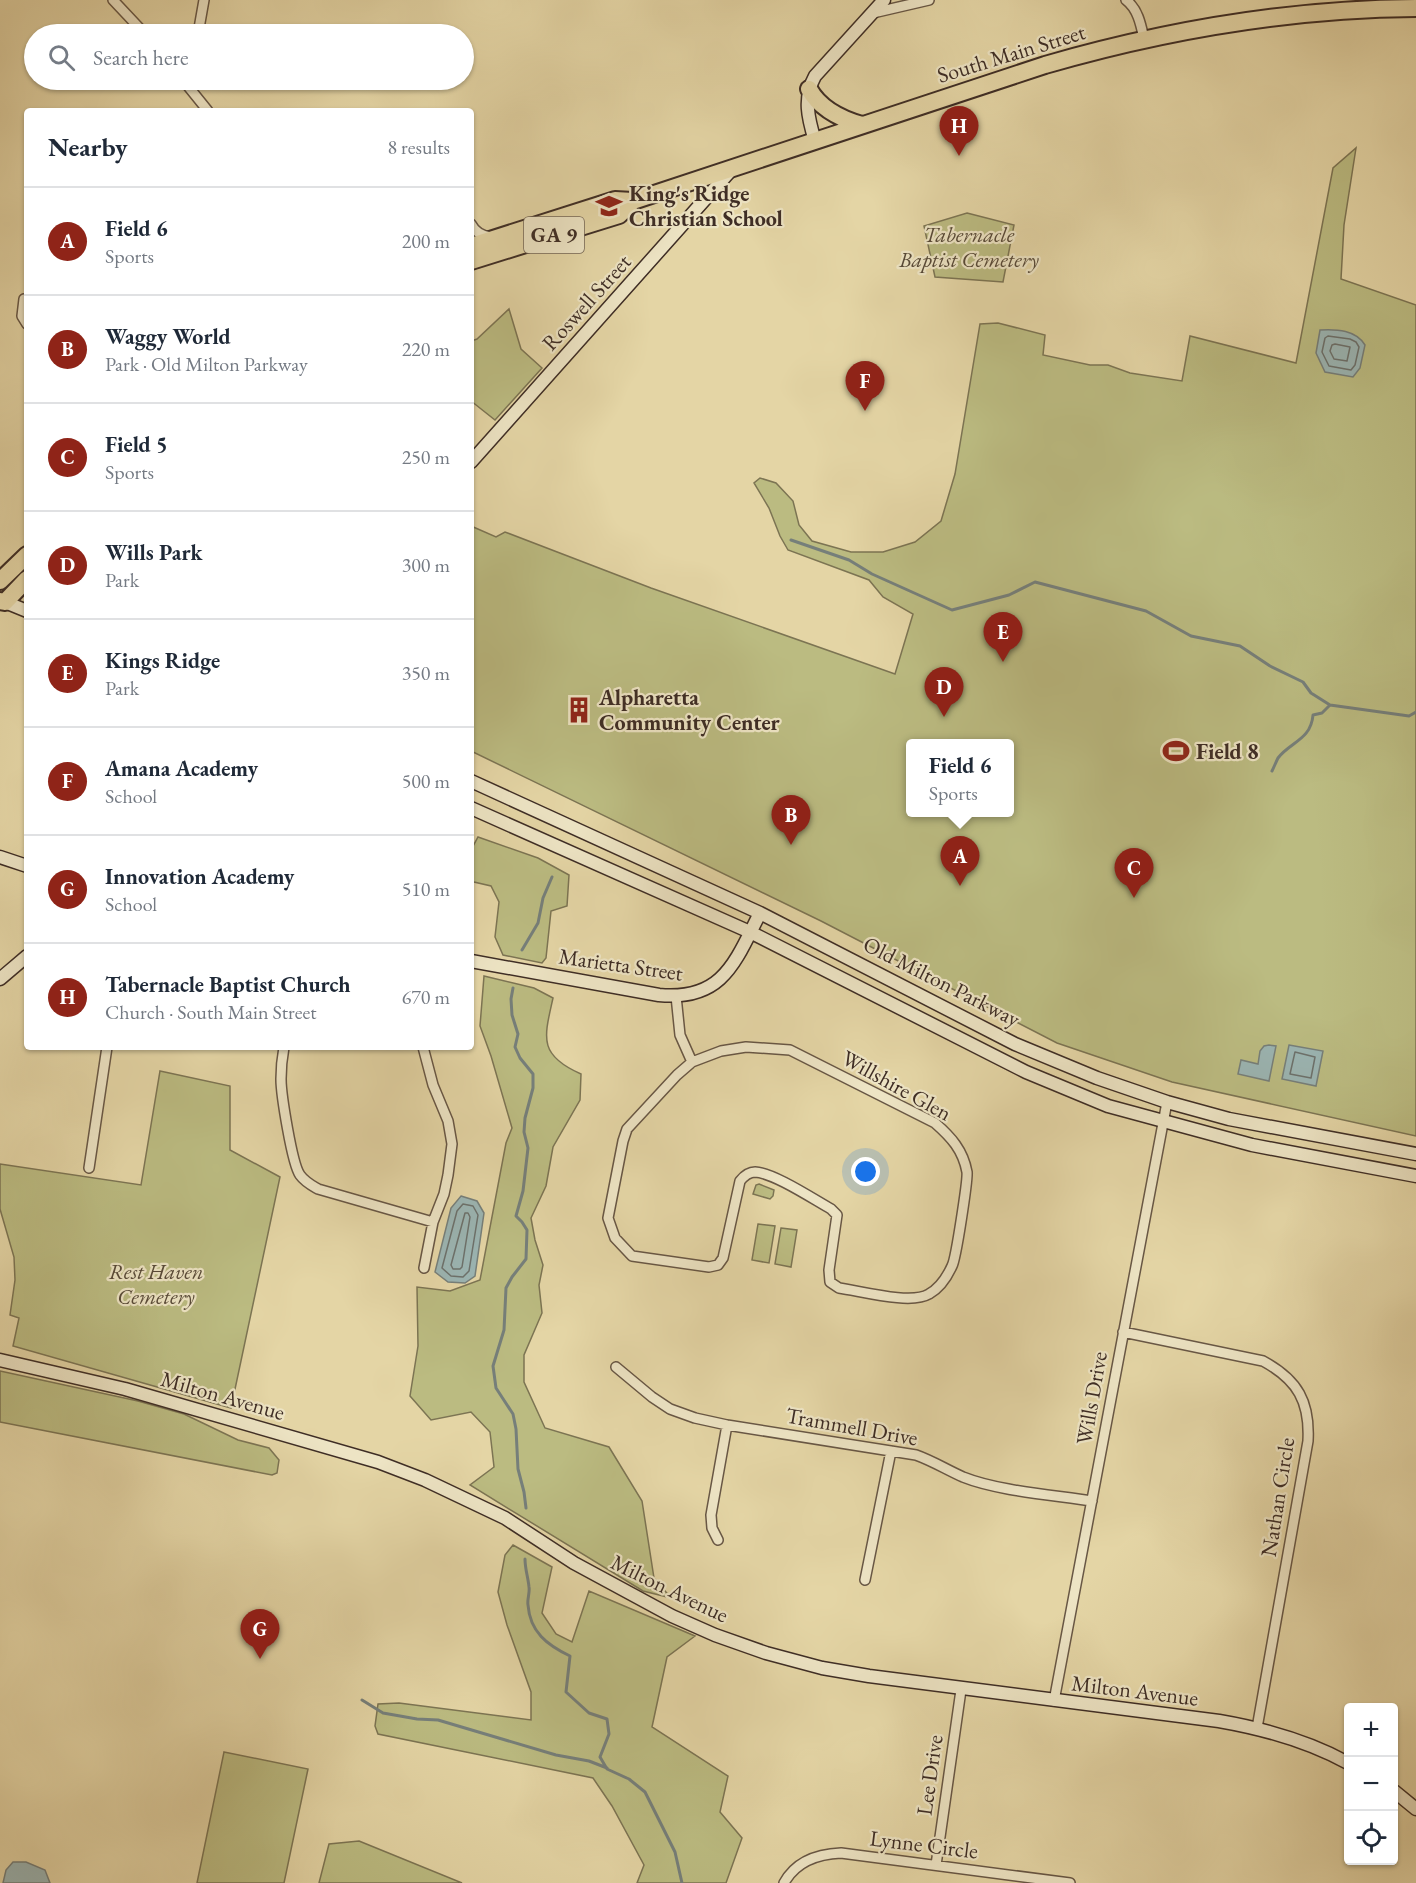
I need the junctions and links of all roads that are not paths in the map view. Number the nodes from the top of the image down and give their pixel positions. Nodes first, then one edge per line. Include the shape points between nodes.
1 (113, 0) edge
2 (204, 0) edge
3 (884, 0) edge
4 (929, 0) edge
5 (1126, 0) edge
6 (1416, 8) edge
7 (873, 13) junction
8 (135, 24) edge
9 (200, 24) edge
10 (1144, 39) junction
11 (809, 89) junction
12 (192, 90) edge
13 (206, 108) edge
14 (862, 125) junction
15 (815, 141) junction
16 (732, 169) junction
17 (633, 201) junction
18 (474, 229) edge
19 (497, 238) junction
20 (474, 245) edge
21 (474, 260) edge
22 (24, 299) dead end
23 (24, 319) edge
24 (474, 459) edge
25 (24, 557) edge
26 (3, 574) edge
27 (24, 578) edge
28 (24, 582) edge
29 (3, 602) edge
30 (24, 610) edge
31 (474, 782) edge
32 (474, 809) edge
33 (0, 857) edge
34 (24, 865) edge
35 (760, 913) junction
36 (750, 932) junction
37 (24, 959) edge
38 (474, 962) edge
39 (0, 979) edge
40 (676, 996) junction
41 (107, 1050) edge
42 (284, 1050) edge
43 (424, 1050) edge
44 (692, 1062) junction
45 (1167, 1102) junction
46 (1163, 1123) junction
47 (1416, 1154) edge
48 (89, 1168) dead end
49 (1416, 1176) edge
50 (433, 1222) junction
51 (424, 1268) dead end
52 (1123, 1332) junction
53 (0, 1360) edge
54 (616, 1367) dead end
55 (727, 1425) junction
56 (891, 1451) junction
57 (1092, 1501) junction
58 (718, 1540) dead end
59 (866, 1580) dead end
60 (961, 1690) junction
61 (1054, 1701) junction
62 (1257, 1728) junction
63 (1344, 1761) edge
64 (1398, 1794) edge
65 (1416, 1809) edge
66 (936, 1865) junction
67 (784, 1883) edge
68 (1070, 1883) edge

1 - 8 street
2 - 9 street
3 - 7 street
4 - 7 street
5 - 10 street via 1139,19
6 - 10 highway, South Main Street / GA 9 via 1237,21
7 - 11 street via 815,76
10 - 14 highway, South Main Street / GA 9 via 1045,65
11 - 14 highway via 815,100 830,111
11 - 15 street via 807,109
12 - 13 street
14 - 15 highway, South Main Street / GA 9
15 - 16 highway, South Main Street / GA 9
16 - 17 highway, South Main Street / GA 9
16 - 24 street, Roswell Street
17 - 19 highway, South Main Street / GA 9 via 615,200
17 - 21 highway, South Main Street / GA 9 via 619,215
18 - 19 street via 481,235
19 - 20 highway, South Main Street / GA 9
22 - 23 street
25 - 26 highway
26 - 27 highway
28 - 29 highway
29 - 30 street
31 - 35 street, Old Milton Parkway
32 - 36 street, Old Milton Parkway
33 - 34 street
35 - 36 street, Marietta Street
35 - 45 street, Old Milton Parkway via 1016,1044
36 - 40 street, Marietta Street via 719,980 696,993
36 - 46 street, Old Milton Parkway via 1026,1072 1107,1106
37 - 39 street
38 - 40 street, Marietta Street
40 - 44 street via 680,1035
41 - 48 street
42 - 50 street via 281,1082 300,1176 318,1189
43 - 50 street via 452,1144 444,1194
44 - 44 street, Willshire Glen via 746,1047 790,1050 935,1124 950,1136 961,1151 968,1174 954,1264 943,1282 928,1295 912,1299 839,1288 830,1282 829,1270 837,1215 767,1174 753,1172 740,1181 723,1258 718,1265 708,1267 632,1256 615,1238 608,1218 625,1135
45 - 46 street, Wills Drive
45 - 47 street, Old Milton Parkway via 1229,1119
46 - 49 street, Old Milton Parkway via 1252,1145
46 - 52 street, Wills Drive
50 - 51 street
52 - 57 street, Wills Drive
52 - 62 street, Nathan Circle via 1263,1361 1289,1379 1305,1406 1308,1441
53 - 60 street, Milton Avenue via 184,1405 378,1462 505,1518 574,1563 661,1611 766,1653 834,1670
54 - 55 street, Trammell Drive via 670,1409
55 - 56 street, Trammell Drive
55 - 58 street via 711,1515
56 - 57 street, Trammell Drive via 930,1460 963,1477 992,1485
56 - 59 street
57 - 61 street, Wills Drive
60 - 61 street, Milton Avenue
60 - 66 street, Lee Drive
61 - 62 street, Milton Avenue
62 - 63 street, Milton Avenue via 1296,1739
64 - 65 street
66 - 67 street, Lynne Circle via 825,1853 799,1866
66 - 68 street, Lynne Circle

